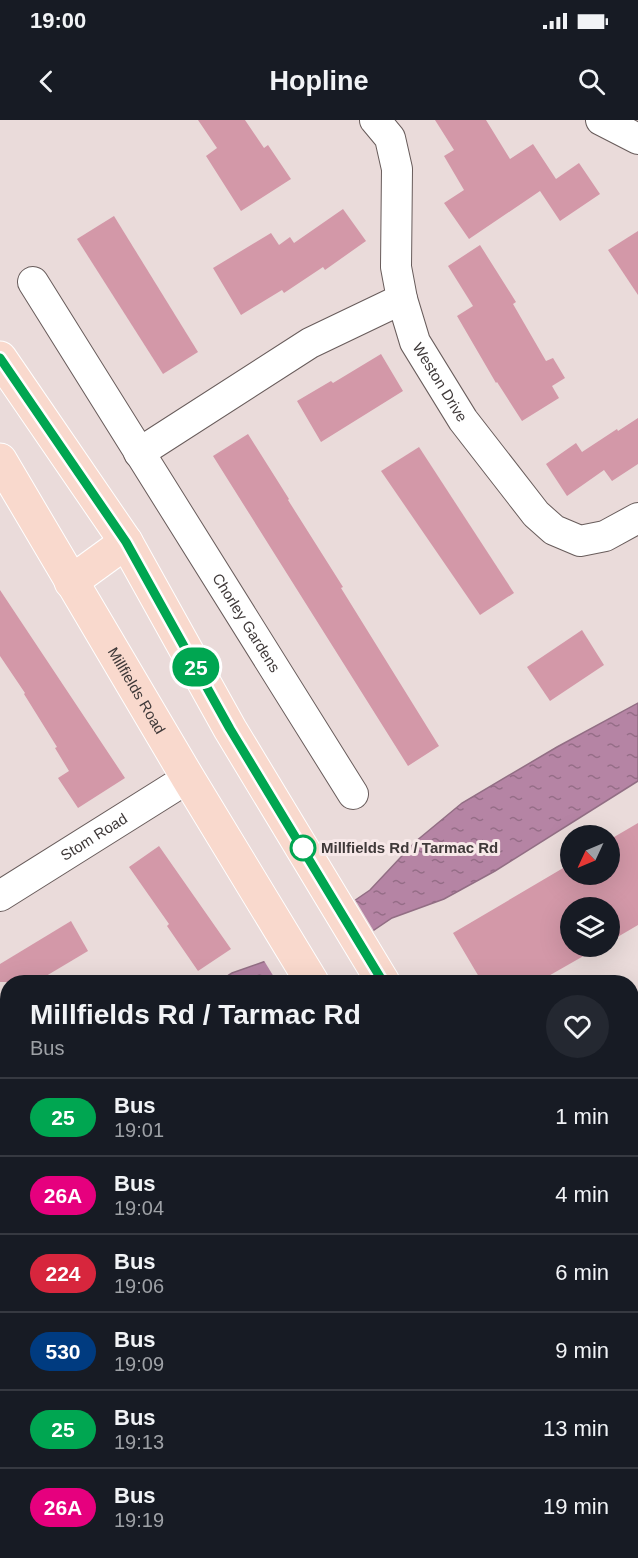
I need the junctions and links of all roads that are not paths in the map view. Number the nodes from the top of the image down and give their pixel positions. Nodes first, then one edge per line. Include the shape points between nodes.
1 (375, 120) edge
2 (601, 120) edge
3 (634, 131) edge
4 (33, 282) dead end
5 (402, 299) junction
6 (0, 358) edge
7 (139, 453) junction
8 (0, 460) edge
9 (638, 518) edge
10 (126, 542) junction
11 (71, 582) junction
12 (188, 778) junction
13 (353, 794) dead end
14 (0, 896) edge
15 (377, 971) edge
16 (308, 975) edge

1 - 5 street, Weston Drive via 390,138 397,169 396,267
2 - 3 street
4 - 7 street, Chorley Gardens
5 - 7 street via 310,343
5 - 9 street, Weston Drive via 415,342 463,420 536,514 554,530 580,541 605,536
6 - 10 main road
7 - 13 street, Chorley Gardens
8 - 11 main road, Millfields Road
10 - 11 main road
10 - 15 main road via 230,729
11 - 12 main road, Millfields Road
12 - 14 street, Stom Road
12 - 16 main road, Millfields Road

